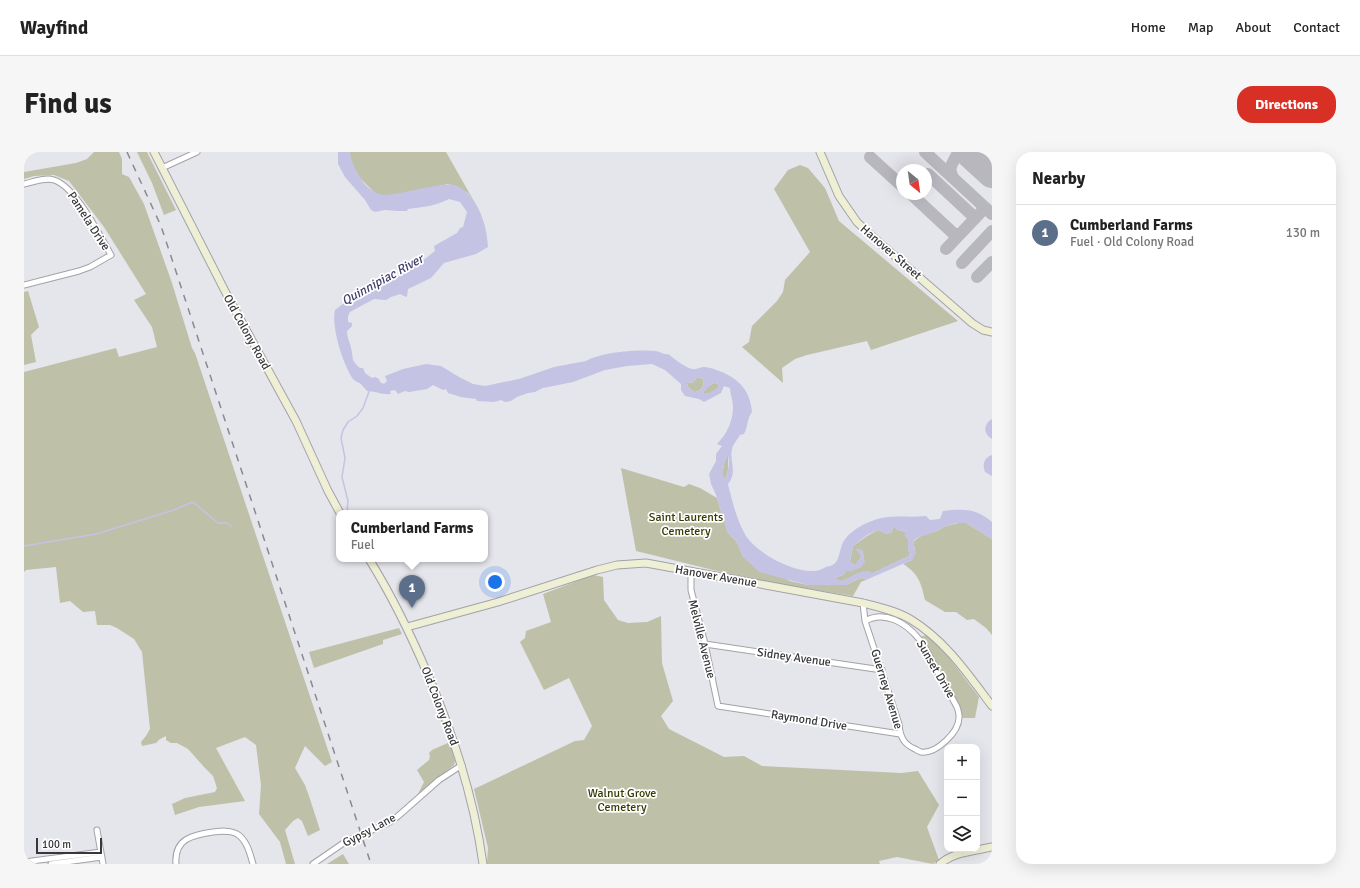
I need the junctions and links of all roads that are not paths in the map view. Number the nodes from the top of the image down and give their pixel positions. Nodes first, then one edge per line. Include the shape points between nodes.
1 (154, 152) edge
2 (197, 152) edge
3 (820, 152) edge
4 (162, 168) junction
5 (24, 184) edge
6 (24, 285) edge
7 (990, 332) edge
8 (338, 510) edge
9 (371, 562) edge
10 (691, 571) junction
11 (863, 603) junction
12 (865, 621) junction
13 (407, 627) junction
14 (705, 644) junction
15 (882, 670) junction
16 (718, 706) joint
17 (992, 706) edge
18 (900, 734) junction
19 (934, 749) joint
20 (462, 765) junction
21 (97, 830) dead end
22 (992, 847) edge
23 (102, 855) junction
24 (78, 858) junction
25 (24, 862) edge
26 (32, 863) edge
27 (50, 864) edge
28 (103, 864) edge
29 (176, 864) edge
30 (253, 864) edge
31 (314, 864) edge
32 (483, 864) edge
33 (940, 864) edge

1 - 4 main road, Old Colony Road
2 - 4 street
3 - 7 main road, Hanover Street via 839,196 857,222 972,323
4 - 8 main road, Old Colony Road via 296,421
5 - 6 street, Pamela Drive via 47,179 68,189 90,218 111,255 90,267
9 - 13 main road, Old Colony Road
10 - 11 main road, Hanover Avenue
10 - 13 main road, Hanover Avenue via 646,564 617,565
10 - 14 street, Melville Avenue via 691,590
11 - 12 street, Guerney Avenue
11 - 17 main road, Hanover Avenue via 909,618 935,637
12 - 15 street, Guerney Avenue
12 - 19 street, Sunset Drive via 872,617 890,618 911,630 920,640 957,707 960,716 957,726 948,739
13 - 20 main road, Old Colony Road via 444,714
14 - 15 street, Sidney Avenue
14 - 16 street, Melville Avenue
15 - 18 street, Guerney Avenue
16 - 18 street, Raymond Drive
18 - 19 street, Guerney Avenue via 904,742 921,752
20 - 31 street, Gypsy Lane via 439,780 391,821 345,842
20 - 32 main road, Old Colony Road via 476,818
21 - 23 street
22 - 33 main road via 957,855
23 - 24 street
23 - 28 street
24 - 26 street
24 - 27 street
25 - 26 street
29 - 30 street via 180,845 187,838 220,831 238,834 244,841

